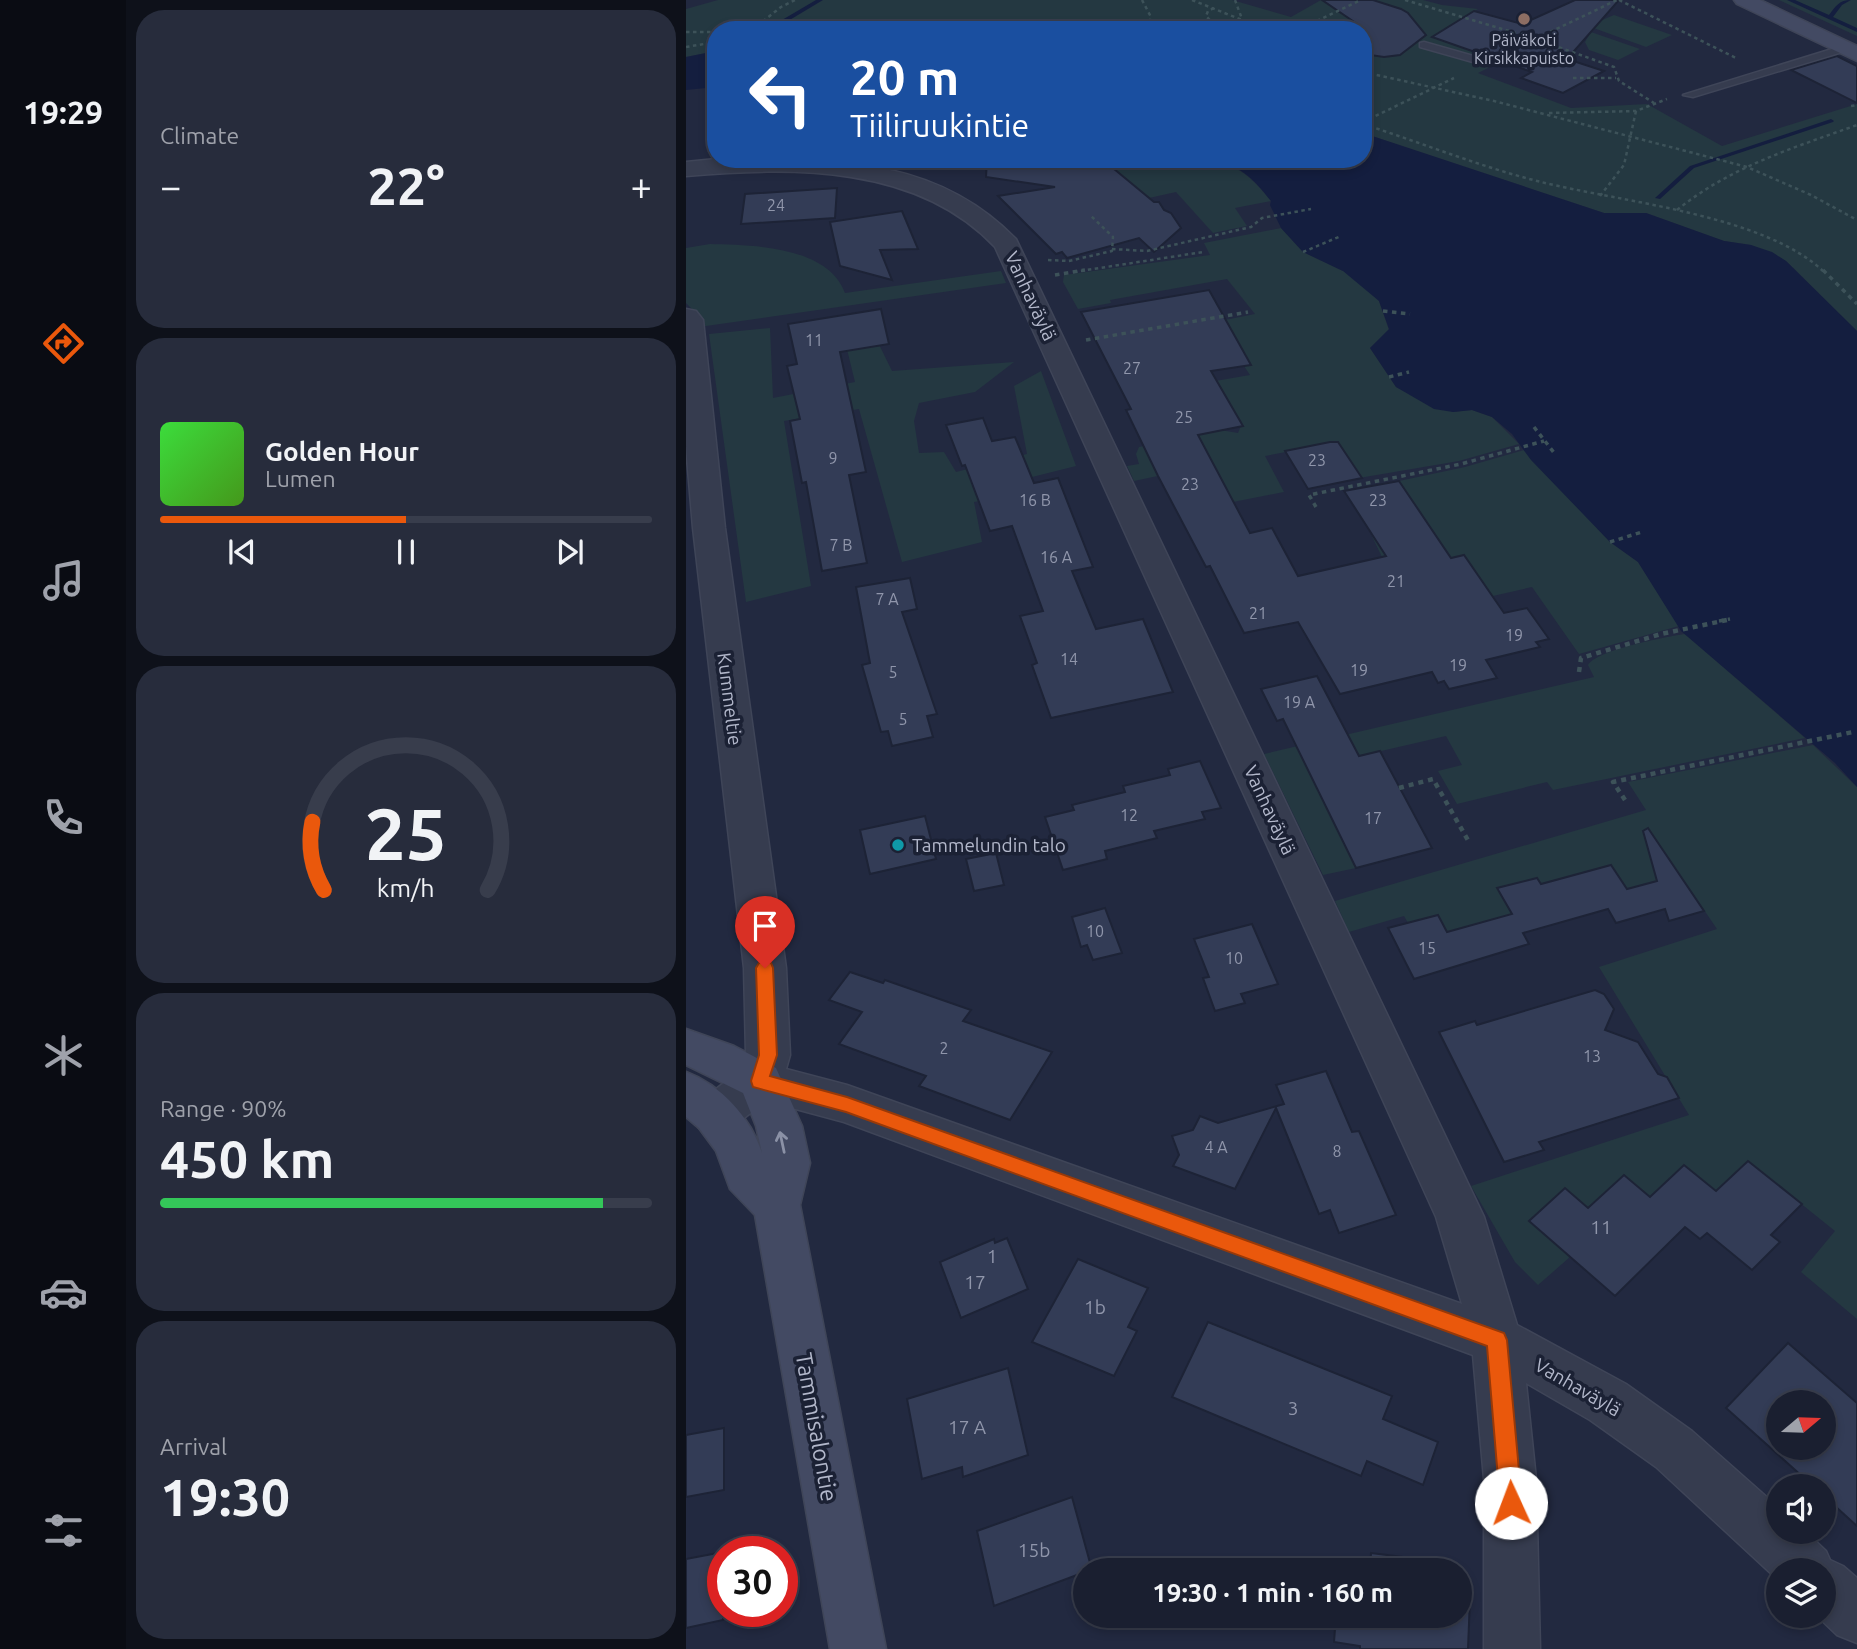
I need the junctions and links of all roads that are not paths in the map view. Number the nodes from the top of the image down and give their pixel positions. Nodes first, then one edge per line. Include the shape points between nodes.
1 (1744, 0) edge
2 (1424, 45) dead end
3 (1851, 51) edge
4 (1487, 62) road end
5 (1689, 95) road end
6 (707, 167) edge
7 (825, 168) edge
8 (686, 169) edge
9 (686, 317) edge
10 (686, 1047) edge
11 (760, 1081) junction
12 (701, 1103) edge
13 (777, 1205) junction
14 (1497, 1340) junction
15 (1794, 1558) edge
16 (1836, 1596) edge
17 (1857, 1615) edge
18 (858, 1649) edge
19 (1512, 1649) edge

1 - 3 street
2 - 4 lane
3 - 5 lane
6 - 8 street, Vanhaväylä
7 - 14 street, Vanhaväylä via 905,181 947,197 982,218 1032,270 1054,346 1460,1217
9 - 11 street, Kummeltie via 765,968 768,1055
10 - 11 street
11 - 12 street
13 -> 11 street, Tammisalontie via 787,1163 779,1126
11 - 14 street via 847,1104
12 - 13 street via 736,1143 746,1174
13 - 18 street, Tammisalontie
14 - 15 street, Vanhaväylä via 1608,1402 1674,1449
14 - 19 street via 1510,1479
16 - 17 street

